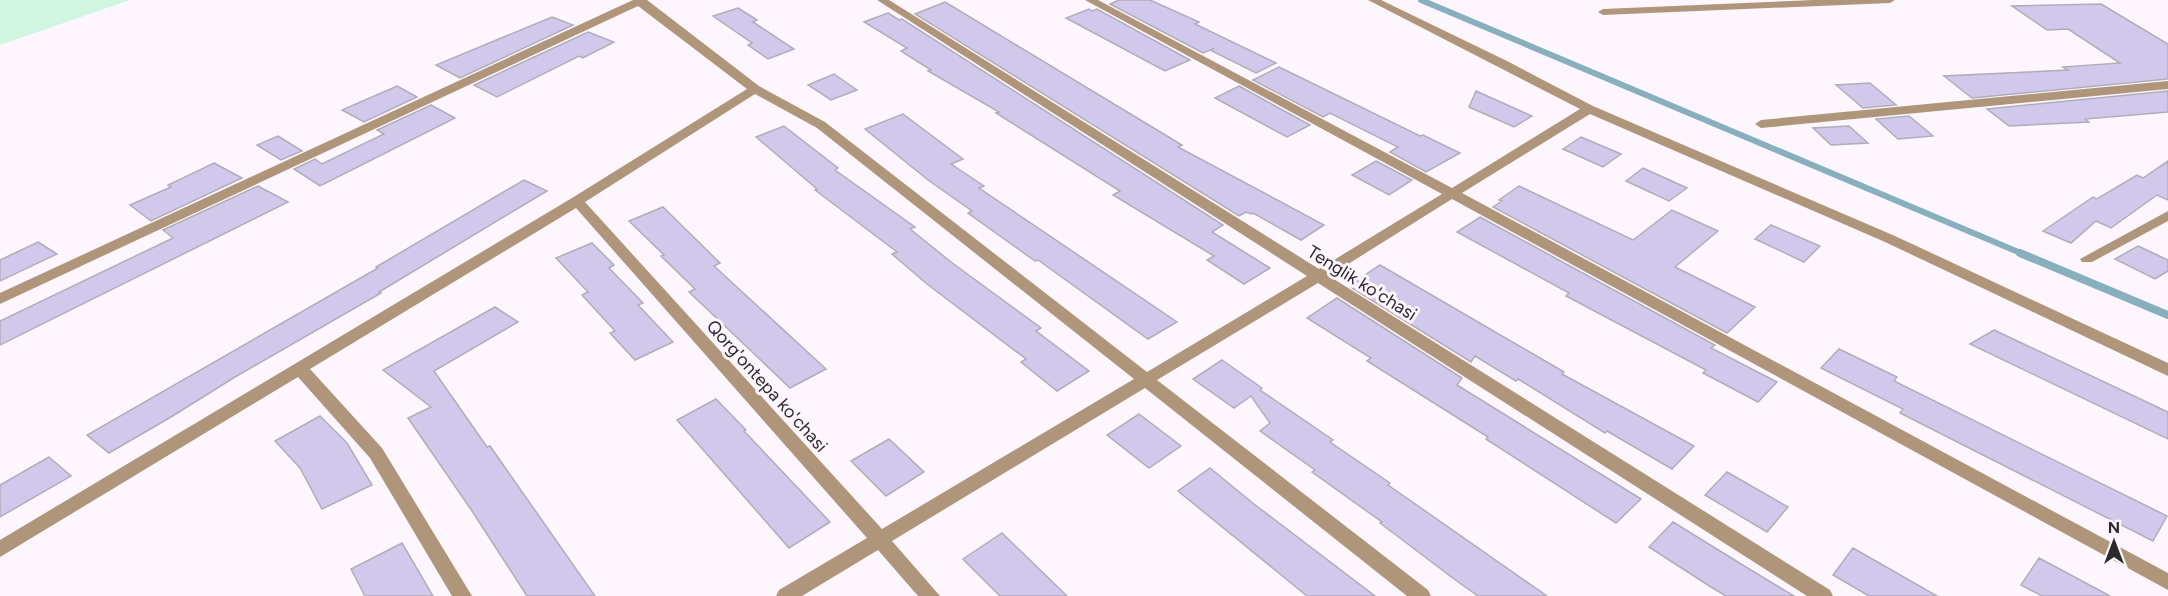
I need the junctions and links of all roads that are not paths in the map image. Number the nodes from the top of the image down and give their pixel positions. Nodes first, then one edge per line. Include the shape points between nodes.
1 (882, 0) edge
2 (1090, 0) edge
3 (1373, 0) edge
4 (1890, 0) edge
5 (641, 1) edge
6 (1603, 12) dead end
7 (2168, 85) edge
8 (754, 89) junction
9 (1589, 109) junction
10 (1761, 124) dead end
11 (1451, 193) junction
12 (577, 201) junction
13 (2168, 215) edge
14 (2087, 259) dead end
15 (1317, 278) junction
16 (0, 299) edge
17 (300, 368) junction
18 (2168, 370) edge
19 (1146, 380) junction
20 (879, 540) junction
21 (0, 549) edge
22 (2168, 582) edge
23 (462, 596) edge
24 (786, 596) edge
25 (930, 596) edge
26 (1421, 596) edge
27 (1823, 596) edge

1 - 15 street, Tenglik ko'chasi
2 - 11 street
3 - 9 street
4 - 6 street
5 - 8 street
5 - 16 street
7 - 10 street
8 - 12 street
8 - 19 street via 821,125
9 - 11 street
9 - 18 street via 1890,239
11 - 15 street
11 - 22 street
12 - 17 street
12 - 20 street, Qorg'ontepa ko'chasi
13 - 14 street
15 - 19 street
15 - 27 street, Tenglik ko'chasi
17 - 21 street
17 - 23 street via 376,453
19 - 20 street
19 - 26 street
20 - 24 street
20 - 25 street, Qorg'ontepa ko'chasi

